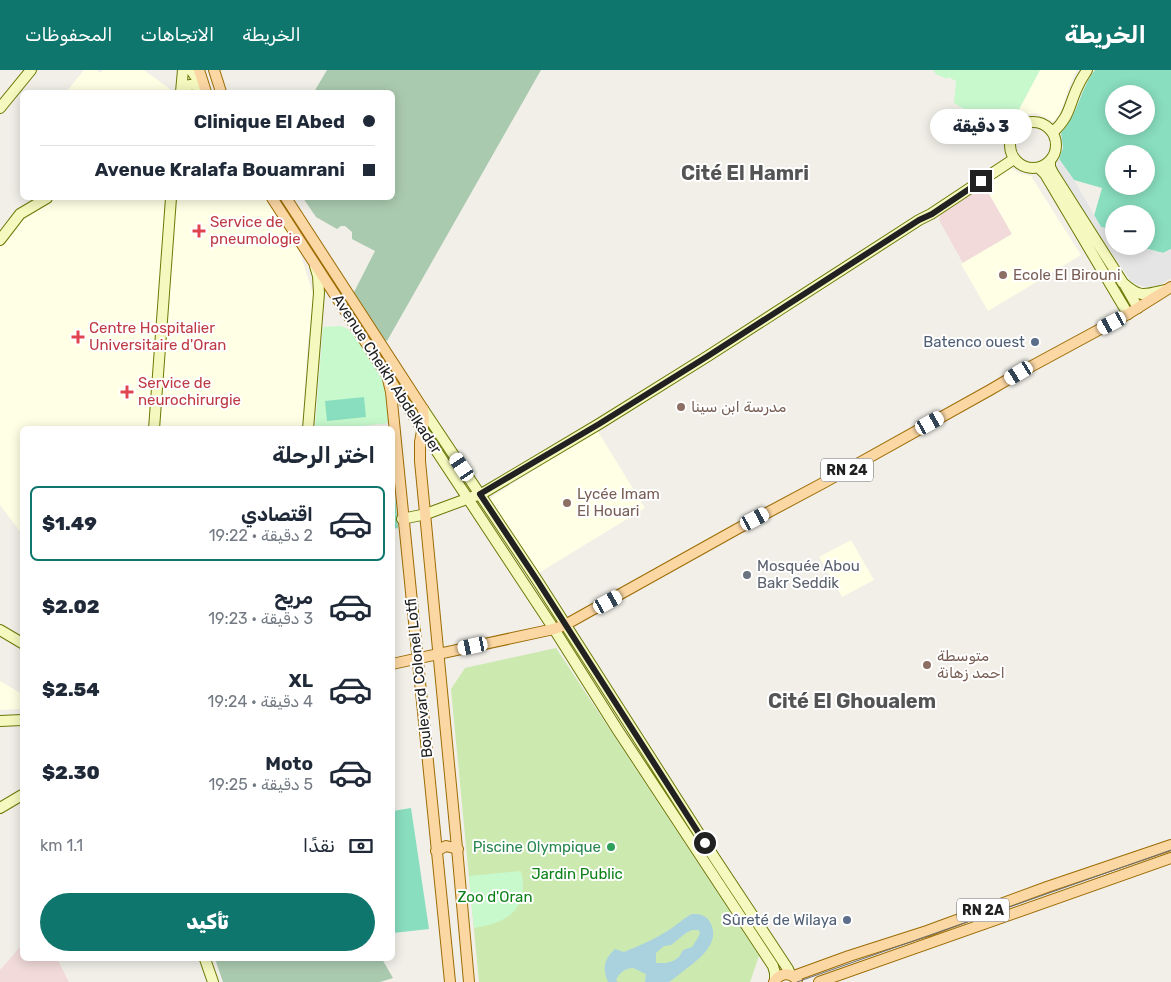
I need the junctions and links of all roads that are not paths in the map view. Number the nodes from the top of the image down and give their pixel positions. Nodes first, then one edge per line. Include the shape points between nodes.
1 (31, 70) edge
2 (183, 70) edge
3 (191, 70) edge
4 (199, 70) edge
5 (214, 70) edge
6 (1087, 70) edge
7 (182, 90) edge
8 (183, 90) edge
9 (203, 90) edge
10 (204, 90) edge
11 (204, 90) edge
12 (219, 90) edge
13 (0, 108) edge
14 (1053, 132) junction
15 (1014, 159) junction
16 (1050, 161) junction
17 (1039, 168) junction
18 (44, 200) edge
19 (171, 200) edge
20 (273, 200) edge
21 (287, 200) edge
22 (0, 240) edge
23 (328, 263) junction
24 (316, 266) junction
25 (1123, 283) junction
26 (1168, 288) edge
27 (339, 301) junction
28 (1138, 308) junction
29 (318, 311) junction
30 (1128, 314) junction
31 (387, 375) junction
32 (423, 409) junction
33 (416, 419) junction
34 (154, 426) edge
35 (308, 426) edge
36 (393, 426) edge
37 (394, 426) edge
38 (422, 429) junction
39 (395, 448) edge
40 (480, 494) junction
41 (468, 499) junction
42 (426, 514) junction
43 (402, 519) junction
44 (565, 625) junction
45 (554, 629) junction
46 (0, 630) edge
47 (20, 642) edge
48 (438, 654) junction
49 (417, 659) junction
50 (395, 663) edge
51 (20, 720) edge
52 (0, 721) edge
53 (20, 795) edge
54 (0, 808) edge
55 (1171, 845) edge
56 (458, 849) junction
57 (436, 851) junction
58 (1171, 858) edge
59 (459, 870) junction
60 (438, 872) junction
61 (206, 961) edge
62 (794, 977) edge
63 (774, 981) edge
64 (213, 982) edge
65 (450, 982) edge
66 (469, 982) edge
67 (819, 982) edge

1 - 13 street
2 - 7 street
3 - 10 street
4 - 11 main road
5 - 12 main road
6 - 14 street via 1070,110
8 - 9 street via 192,84
14 - 15 street via 1038,122 1022,124 1010,141
14 - 16 street via 1056,143
15 - 17 street via 1021,165
15 - 40 street via 724,346
16 - 17 street
16 - 25 street via 1050,168
17 - 30 street
18 - 22 street via 20,214
19 - 34 street
20 - 24 main road, Avenue Cheikh Abdelkader
21 - 23 main road, Avenue Cheikh Abdelkader
23 - 24 main road
23 - 32 main road, Avenue Cheikh Abdelkader
24 - 27 main road, Avenue Cheikh Abdelkader
24 - 29 street
25 - 26 street via 1142,295
25 - 28 street
26 - 28 main road
27 - 29 street via 332,296 326,297
27 - 31 main road, Avenue Cheikh Abdelkader
28 - 30 main road
29 - 35 street
30 - 44 main road, RN 24
31 - 33 main road, Avenue Cheikh Abdelkader
31 - 36 main road, Boulevard Colonel Lotfi
32 - 38 main road, Boulevard Colonel Lotfi
32 - 40 street, Avenue Cheikh Abdelkader
33 - 37 main road via 402,415
33 - 38 main road, Avenue Cheikh Abdelkader
38 - 41 street, Avenue Cheikh Abdelkader
38 - 42 main road, Boulevard Colonel Lotfi via 420,454
39 - 43 main road, Boulevard Colonel Lotfi
40 - 41 street
40 - 44 street, Avenue Cheikh Abdelkader
41 - 42 street
41 - 45 street, Avenue Cheikh Abdelkader
42 - 43 street
42 - 48 main road, Boulevard Colonel Lotfi
43 - 49 main road, Boulevard Colonel Lotfi
44 - 45 main road, RN 24
44 - 62 street, Avenue Cheikh Abdelkader
45 - 48 main road, RN 24
45 - 63 street, Avenue Cheikh Abdelkader via 774,966
46 - 47 street
48 - 49 main road, RN 24
48 - 56 main road, Boulevard Colonel Lotfi
49 - 50 main road, RN 24
49 - 57 main road, Boulevard Colonel Lotfi
51 - 52 street
53 - 54 street
55 - 62 main road, RN 2A
56 - 57 main road via 446,846
56 - 59 main road, Boulevard Colonel Lotfi
57 - 60 main road, Boulevard Colonel Lotfi
58 - 67 main road, RN 2A
59 - 60 main road via 450,875
59 - 66 main road, Boulevard Colonel Lotfi
60 - 65 main road, Boulevard Colonel Lotfi
61 - 64 street
62 - 63 main road via 782,974

